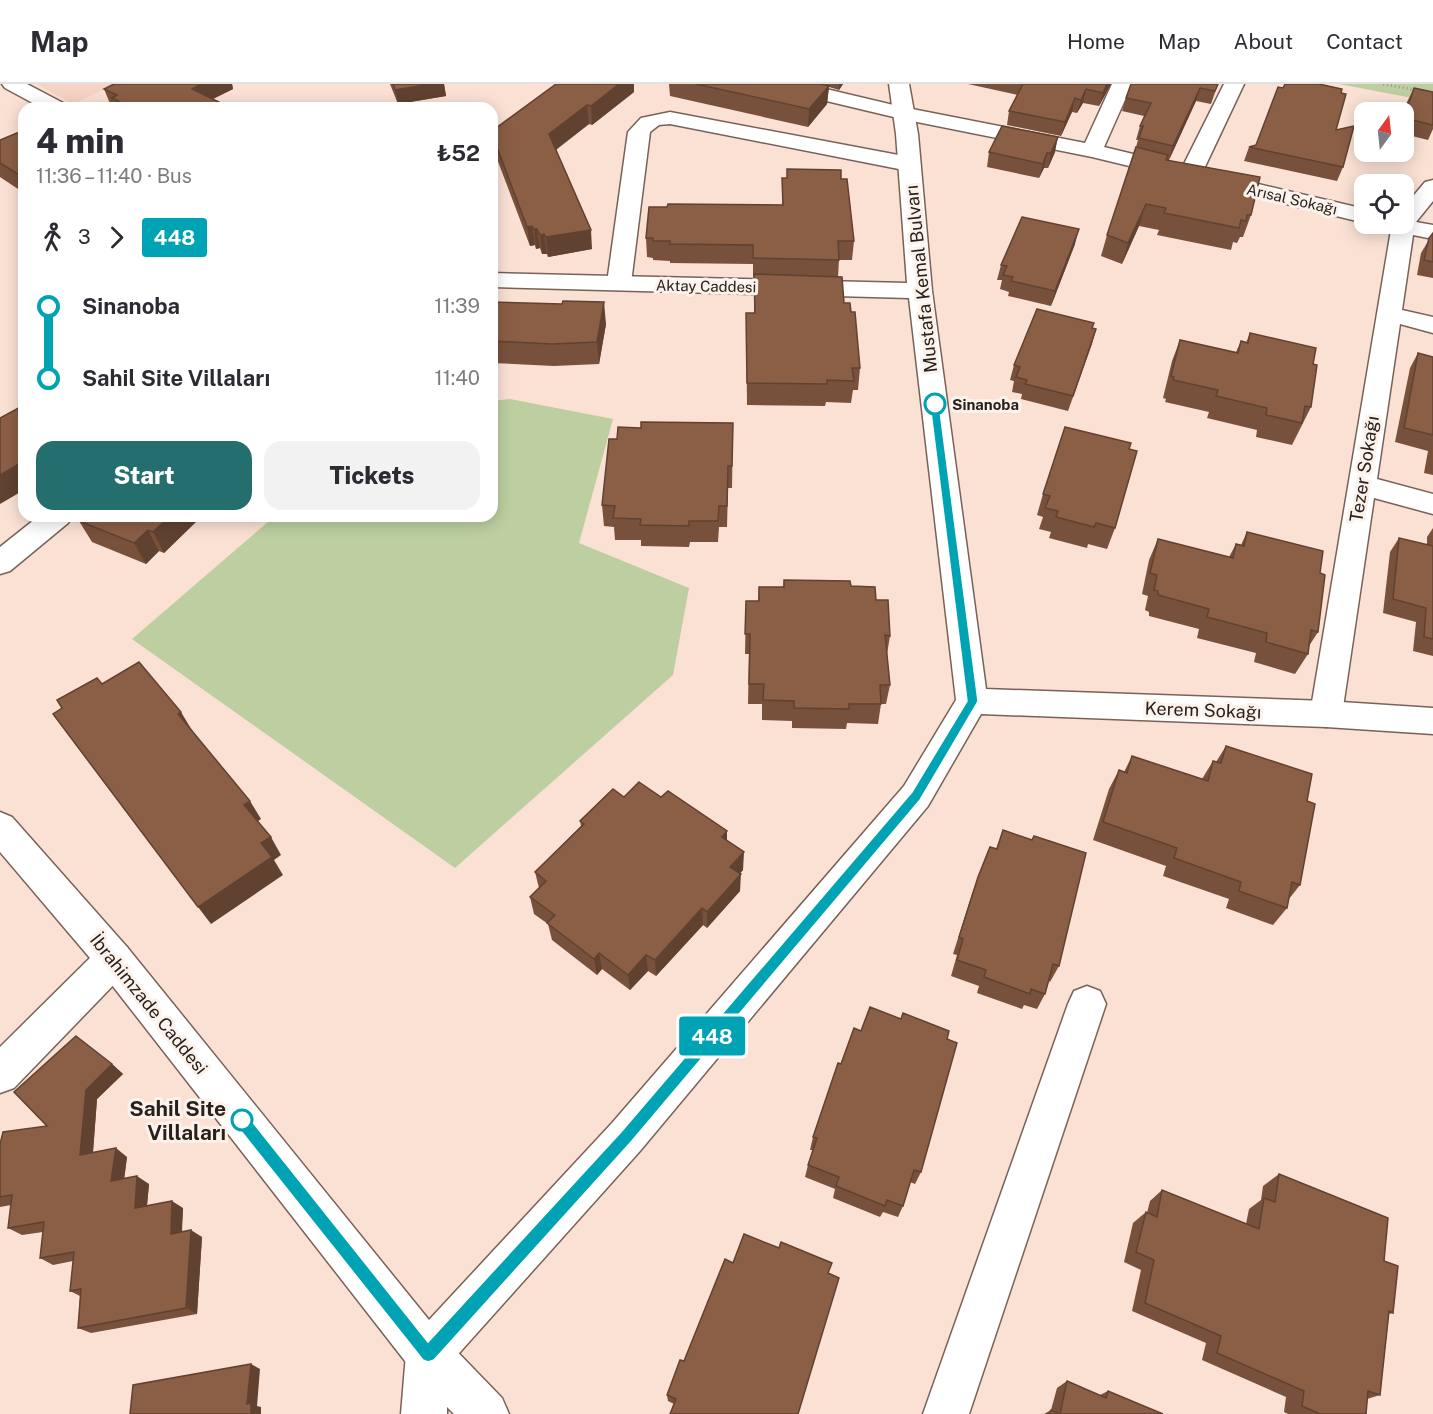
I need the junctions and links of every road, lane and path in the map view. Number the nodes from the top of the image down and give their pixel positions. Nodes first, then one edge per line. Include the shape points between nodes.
1 (12, 84) edge
2 (779, 84) edge
3 (1122, 84) edge
4 (1234, 84) edge
5 (1383, 84) edge
6 (1423, 92) edge
7 (900, 98) edge
8 (46, 102) edge
9 (1092, 151) junction
10 (909, 164) junction
11 (1190, 174) junction
12 (1433, 187) edge
13 (1414, 208) edge
14 (1354, 213) edge
15 (1414, 227) edge
16 (1433, 232) edge
17 (1399, 234) edge
18 (498, 280) edge
19 (619, 284) junction
20 (920, 291) junction
21 (1388, 314) junction
22 (1433, 325) edge
23 (1361, 485) junction
24 (1433, 504) edge
25 (51, 522) edge
26 (0, 563) edge
27 (972, 701) junction
28 (1326, 714) junction
29 (1433, 721) edge
30 (0, 827) edge
31 (114, 959) junction
32 (1087, 1004) dead end
33 (0, 1074) edge
34 (428, 1354) junction
35 (424, 1414) edge
36 (486, 1414) edge
37 (946, 1414) edge

1 - 8 street
2 - 7 street, Arısal Sokağı
3 - 9 street
4 - 11 street
5 - 6 path
7 - 9 street, Arısal Sokağı
7 - 10 street, Mustafa Kemal Bulvarı
9 - 11 street, Arısal Sokağı
10 - 19 street via 670,118 653,120 639,132
10 - 20 street, Mustafa Kemal Bulvarı
11 - 14 street, Arısal Sokağı
12 - 13 street
15 - 16 street
17 - 21 street, Tezer Sokağı
18 - 19 street, Aktay Caddesi
19 - 20 street, Aktay Caddesi
20 - 27 street, Mustafa Kemal Bulvarı
21 - 22 street
21 - 23 street, Tezer Sokağı
23 - 24 street
23 - 28 street, Tezer Sokağı
25 - 26 street
27 - 28 street, Kerem Sokağı
27 - 34 street via 916,796 626,1137
28 - 29 street, Kerem Sokağı
30 - 31 street, İbrahimzade Caddesi
31 - 33 street
31 - 34 street, İbrahimzade Caddesi
32 - 37 street
34 - 35 street
34 - 36 street, İbrahimzade Caddesi

